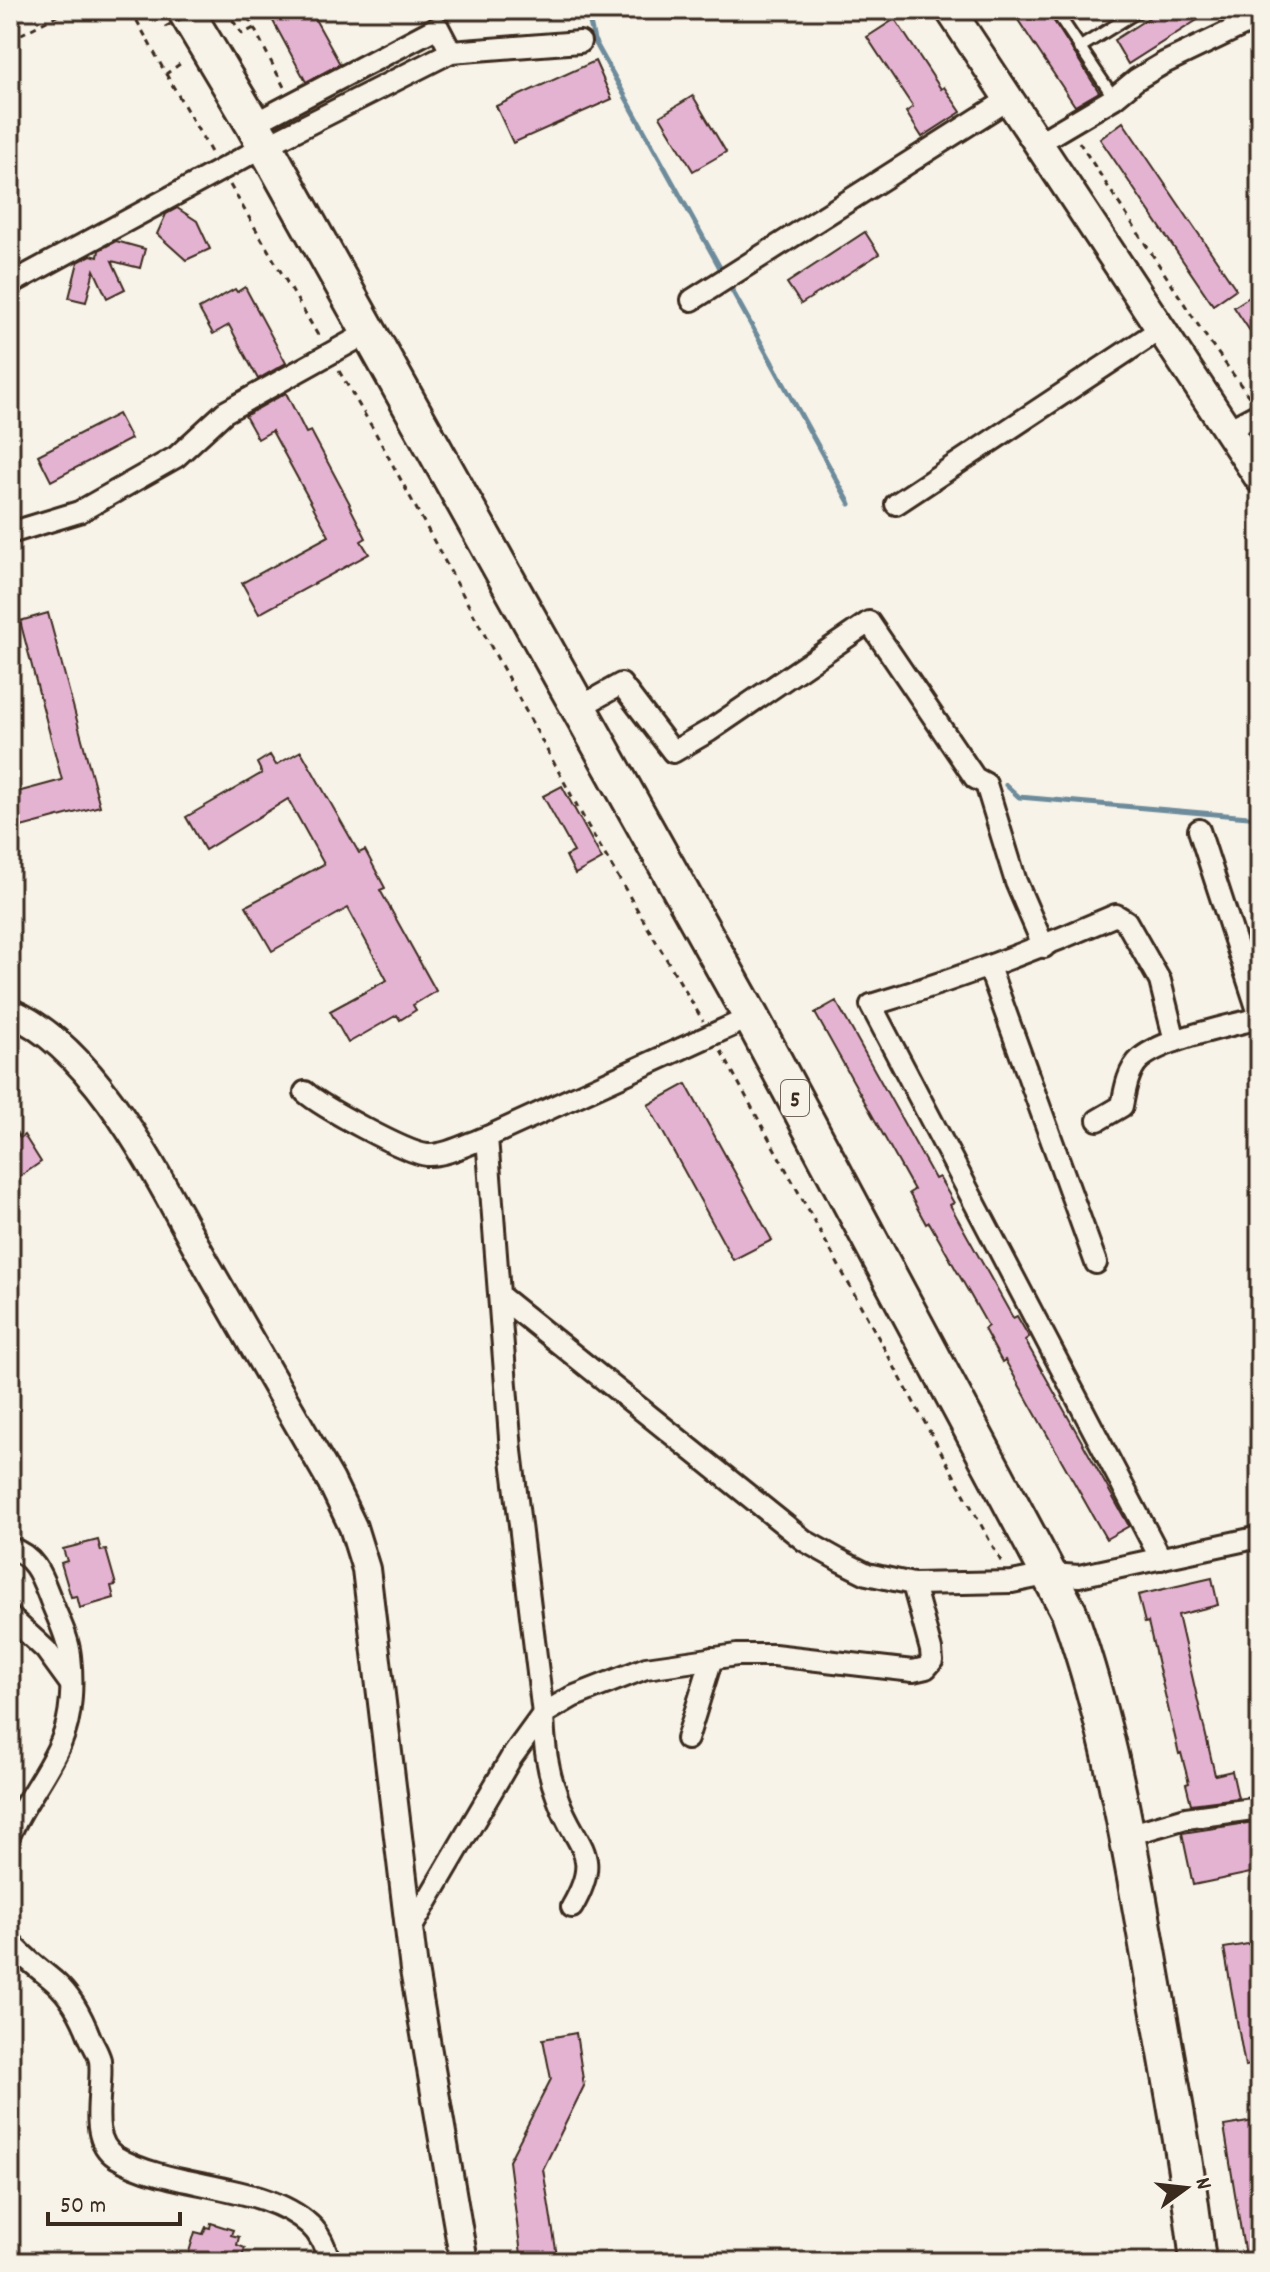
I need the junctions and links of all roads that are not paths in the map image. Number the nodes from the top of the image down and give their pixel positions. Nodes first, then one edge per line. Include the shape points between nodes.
1 (950, 10) edge
2 (1055, 10) edge
3 (1140, 10) edge
4 (1260, 17) edge
5 (175, 19) edge
6 (580, 42) dead end
7 (1079, 48) junction
8 (451, 52) junction
9 (1114, 98) junction
10 (1009, 99) junction
11 (259, 135) junction
12 (1038, 143) junction
13 (10, 284) edge
14 (692, 300) dead end
15 (1159, 330) junction
16 (369, 332) junction
17 (1256, 407) edge
18 (1228, 430) junction
19 (1260, 479) edge
20 (896, 504) dead end
21 (10, 533) edge
22 (578, 708) junction
23 (1199, 830) dead end
24 (1044, 947) junction
25 (989, 967) junction
26 (10, 1012) edge
27 (751, 1017) junction
28 (1260, 1017) edge
29 (1175, 1041) junction
30 (305, 1092) dead end
31 (1098, 1120) dead end
32 (487, 1137) junction
33 (1096, 1263) dead end
34 (500, 1296) junction
35 (1260, 1537) edge
36 (10, 1548) edge
37 (1161, 1559) junction
38 (1051, 1574) junction
39 (913, 1584) junction
40 (10, 1617) edge
41 (712, 1658) junction
42 (70, 1683) junction
43 (543, 1714) junction
44 (687, 1739) dead end
45 (1260, 1808) edge
46 (10, 1834) edge
47 (1128, 1835) junction
48 (572, 1907) dead end
49 (409, 1932) junction
50 (10, 1941) edge
51 (330, 2262) edge
52 (464, 2262) edge
53 (1198, 2262) edge

1 - 10 main road
2 - 7 lane
3 - 7 lane
4 - 9 street via 1164,63
5 - 11 highway, 5
6 - 8 street
7 - 9 lane
8 - 11 street
8 - 11 street via 438,27 293,104
9 - 12 street
10 - 12 main road
10 - 14 street
11 - 13 street via 221,170
11 - 16 highway, 5
12 - 15 main road
15 - 18 main road
15 - 20 street
16 - 21 street via 225,412 176,457 79,512
16 - 22 highway, 5
17 - 18 street
18 - 19 main road
22 - 24 street via 621,684 673,752 869,622 975,778 986,784 1016,882
22 - 27 highway, 5
23 - 28 street
24 - 25 street
24 - 29 street via 1116,915 1126,921 1160,981
25 - 33 street
25 - 37 street via 871,1005
26 - 49 street via 26,1018 85,1069 130,1132 353,1527 366,1569
27 - 32 street
27 - 38 highway, 5
28 - 29 street
29 - 31 street via 1140,1059 1128,1079 1122,1106
30 - 32 street via 358,1124 428,1155
32 - 34 street
34 - 39 street via 805,1541 867,1574
34 - 43 street via 511,1451
35 - 37 street
36 - 42 street via 31,1558 40,1574 65,1637
37 - 38 street via 1079,1576
38 - 39 street via 1012,1582
38 - 47 highway, 5 via 1080,1644
39 - 41 street via 931,1650 926,1668 913,1671 774,1655
40 - 42 street via 46,1650
41 - 43 street via 646,1668
41 - 44 street
42 - 46 street via 69,1717 61,1743
43 - 48 street via 545,1754 558,1801 587,1866 585,1885
43 - 49 street via 511,1758
45 - 47 street via 1186,1818
47 - 53 highway, 5
49 - 52 street
50 - 51 street via 56,1983 83,2017 99,2058 102,2145 116,2157 159,2174 291,2211 311,2226

